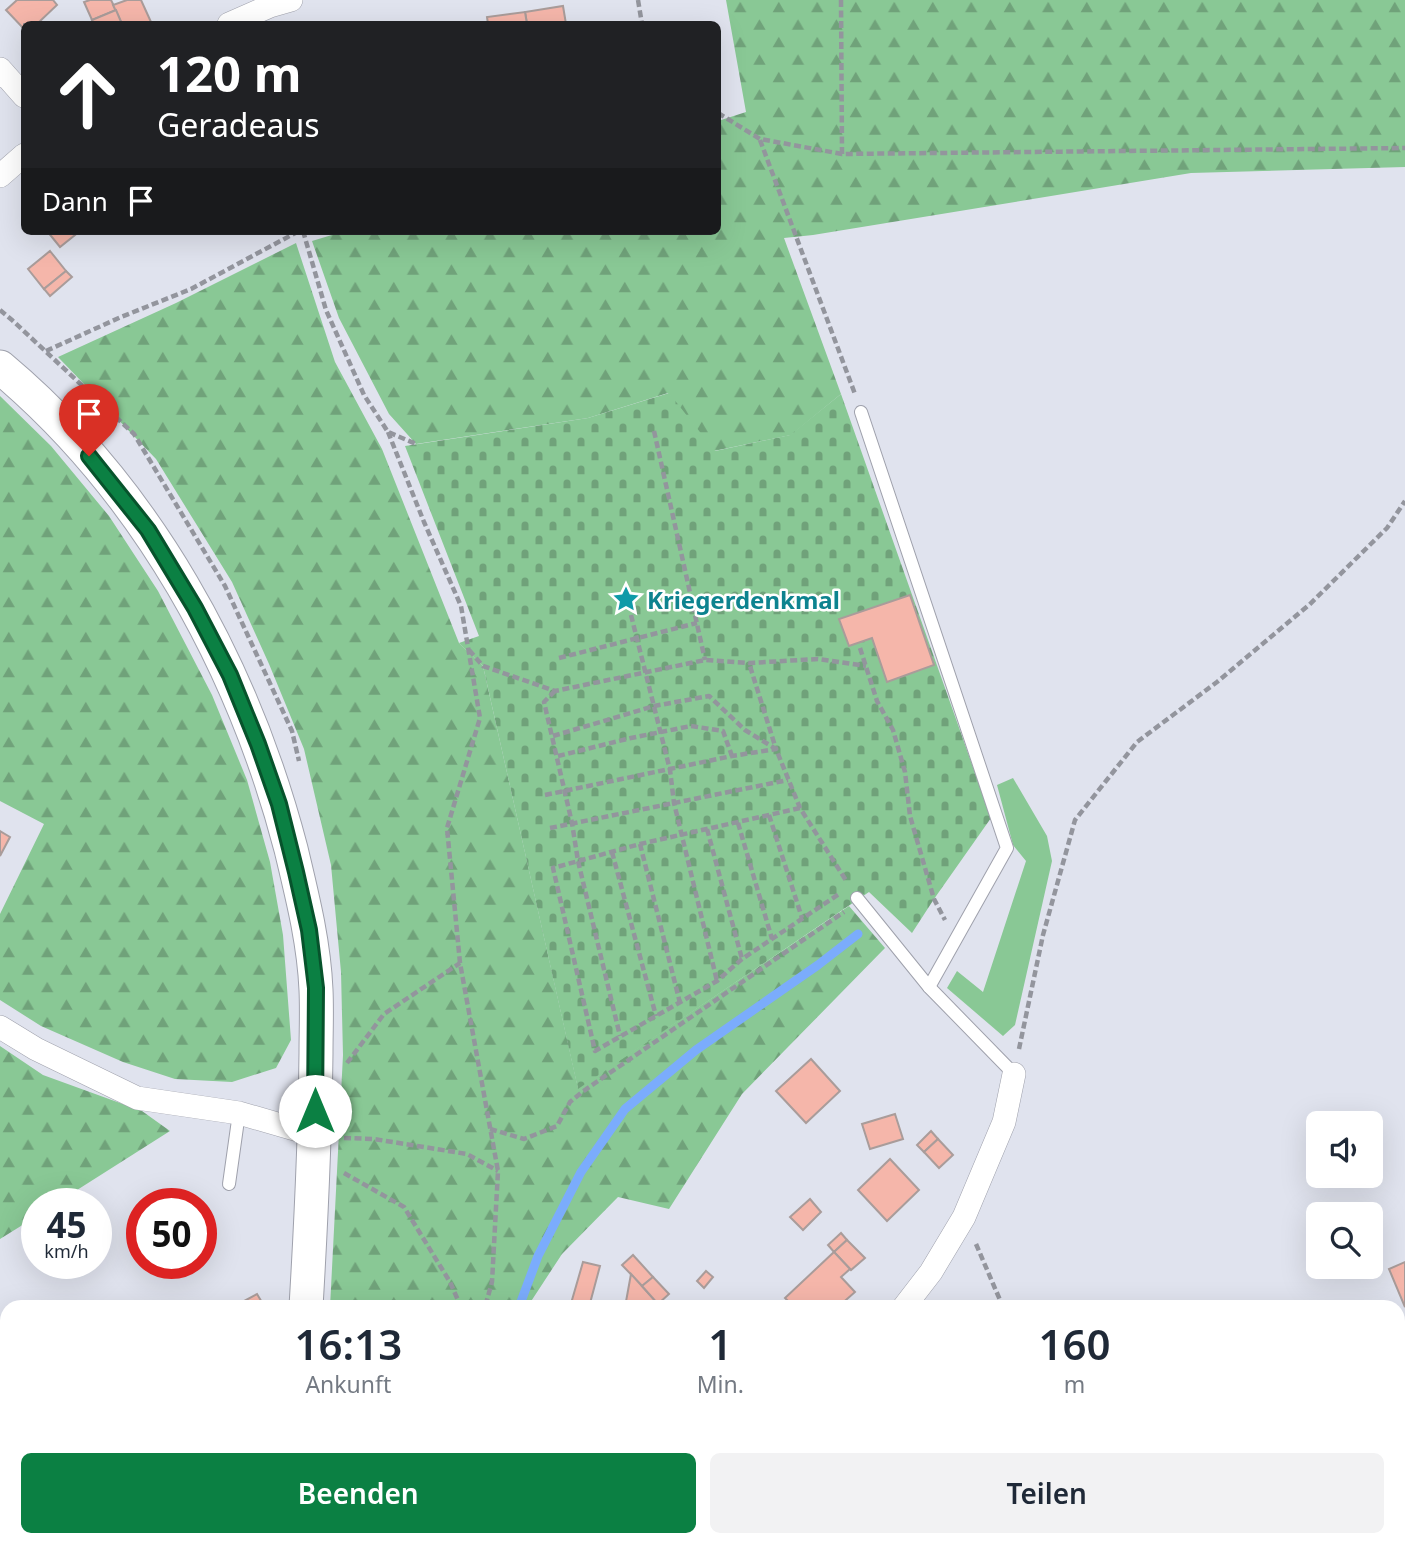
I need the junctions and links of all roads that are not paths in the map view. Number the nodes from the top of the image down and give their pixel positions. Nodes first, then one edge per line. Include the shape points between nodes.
1 (291, 0) edge
2 (236, 21) edge
3 (0, 69) edge
4 (21, 93) edge
5 (21, 158) edge
6 (0, 176) edge
7 (0, 367) edge
8 (861, 412) road end
9 (855, 896) road end
10 (929, 987) junction
11 (0, 1027) edge
12 (1014, 1074) joint
13 (239, 1113) junction
14 (315, 1135) junction
15 (229, 1184) dead end
16 (306, 1300) edge
17 (909, 1300) edge

1 - 2 street
3 - 4 street
5 - 6 street
7 - 14 main road via 62,424 148,530 230,675 279,804 309,930 316,988
8 - 10 lane via 1007,848
9 - 10 lane
10 - 12 lane
11 - 13 street via 137,1098
12 - 17 street via 1004,1122 964,1217
13 - 14 street
13 - 15 lane
14 - 16 main road

